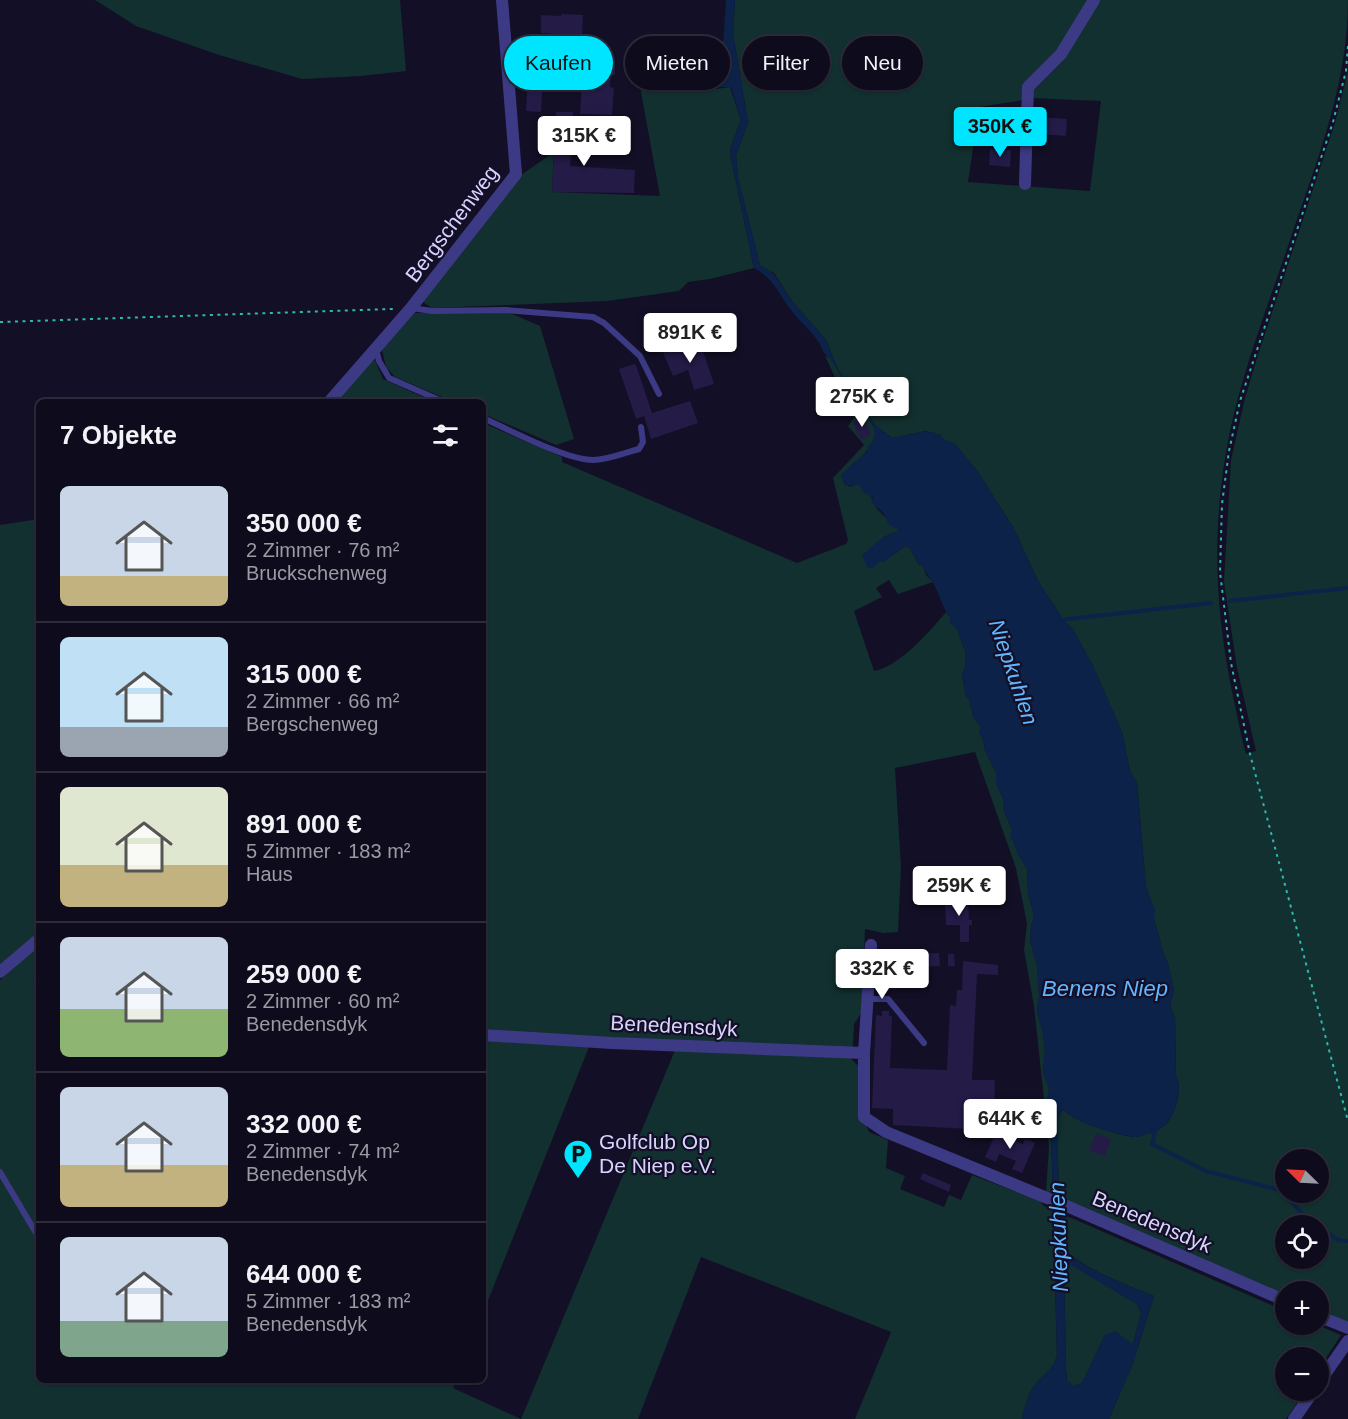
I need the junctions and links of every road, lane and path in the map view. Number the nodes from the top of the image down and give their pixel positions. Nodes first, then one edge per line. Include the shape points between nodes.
1 (502, 0) edge
2 (1094, 0) edge
3 (1348, 46) edge
4 (1025, 184) dead end
5 (411, 308) junction
6 (0, 322) edge
7 (376, 348) junction
8 (659, 394) dead end
9 (332, 399) edge
10 (437, 399) edge
11 (486, 419) edge
12 (641, 427) dead end
13 (36, 942) edge
14 (871, 945) dead end
15 (0, 972) edge
16 (867, 999) junction
17 (486, 1035) edge
18 (924, 1043) dead end
19 (864, 1053) junction
20 (1348, 1121) edge
21 (0, 1172) edge
22 (36, 1233) edge
23 (1275, 1296) edge
24 (1329, 1320) edge
25 (1348, 1328) edge
26 (1348, 1341) edge
27 (1329, 1368) edge
28 (1306, 1401) edge
29 (1294, 1419) edge

1 - 5 street, Bergschenweg via 516,174
2 - 4 street via 1062,54 1028,87
3 - 20 path via 1333,122 1240,400 1222,504 1220,572 1231,663 1250,754
5 - 6 path
5 - 7 street, Bergschenweg
5 - 8 lane via 593,317 640,356
7 - 9 street, Bergschenweg
7 - 10 lane via 389,378
11 - 12 lane via 563,453 595,460 639,449 643,442
13 - 15 street
14 - 16 street, Benedensdyk
16 - 18 lane via 888,999
16 - 19 street, Benedensdyk
17 - 19 street, Benedensdyk
19 - 23 street, Benedensdyk via 864,1117 886,1132
21 - 22 lane
24 - 25 street
26 - 27 street
28 - 29 street

